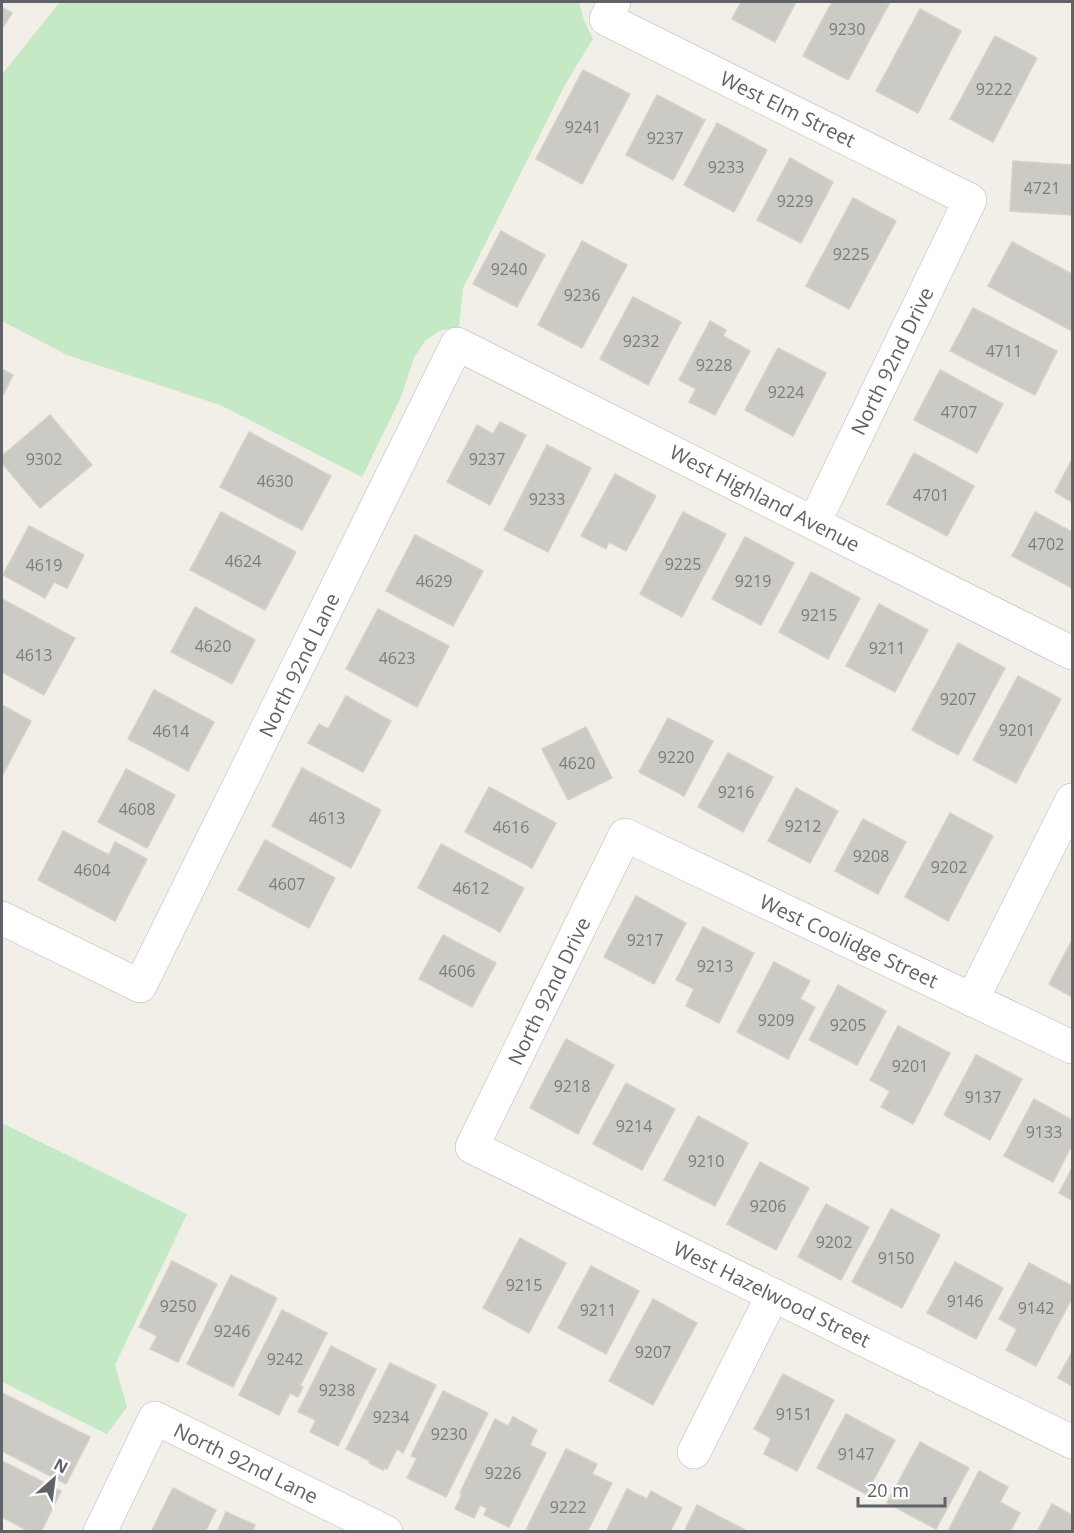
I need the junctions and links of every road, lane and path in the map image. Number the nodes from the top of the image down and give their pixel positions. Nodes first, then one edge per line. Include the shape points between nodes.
1 (610, 10) edge
2 (970, 200) joint
3 (457, 344) joint
4 (814, 523) junction
5 (1072, 653) edge
6 (1072, 800) edge
7 (625, 835) joint
8 (2, 918) edge
9 (972, 1000) junction
10 (1072, 1047) edge
11 (472, 1147) joint
12 (773, 1295) junction
13 (1072, 1442) edge
14 (694, 1452) dead end
15 (100, 1532) edge
16 (386, 1532) edge

1 - 2 street, West Elm Street
2 - 4 street, North 92nd Drive
3 - 4 street, West Highland Avenue
3 - 8 street, North 92nd Lane via 140,986
4 - 5 street, West Highland Avenue
6 - 9 street
7 - 9 street, West Coolidge Street
7 - 11 street, North 92nd Drive
9 - 10 street, West Coolidge Street
11 - 12 street, West Hazelwood Street
12 - 13 street, West Hazelwood Street
12 - 14 street
15 - 16 street, North 92nd Lane via 155,1418

